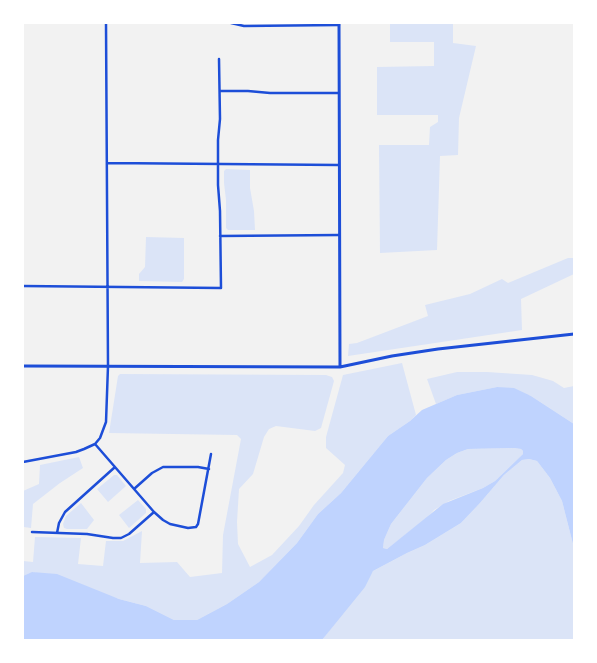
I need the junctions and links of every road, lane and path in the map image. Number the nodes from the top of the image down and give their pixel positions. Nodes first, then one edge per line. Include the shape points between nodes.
1 (106, 23) edge
2 (231, 23) edge
3 (274, 24) edge
4 (339, 24) edge
5 (220, 59) dead end
6 (220, 92) junction
7 (338, 94) junction
8 (107, 163) junction
9 (218, 163) junction
10 (338, 165) junction
11 (339, 235) junction
12 (220, 236) junction
13 (23, 286) edge
14 (107, 287) junction
15 (574, 334) edge
16 (23, 366) edge
17 (108, 366) junction
18 (340, 366) junction
19 (95, 444) junction
20 (212, 454) dead end
21 (23, 462) edge
22 (115, 467) junction
23 (209, 469) junction
24 (134, 489) junction
25 (154, 512) junction
26 (32, 532) dead end
27 (58, 533) junction

1 - 8 street
2 - 3 street via 244,26
3 - 4 street
4 - 7 street
5 - 6 street
6 - 7 street
6 - 9 street
7 - 10 street
8 - 9 street
8 - 14 street
9 - 10 street
9 - 12 street
10 - 11 street
11 - 12 street
11 - 18 street
12 - 14 street via 221,288
13 - 14 street
14 - 17 street
15 - 18 street via 392,356
16 - 17 street
17 - 18 street
17 - 19 street via 106,422
19 - 21 street via 76,452
19 - 22 street
20 - 23 street
22 - 24 street
22 - 27 street via 65,512 59,523
23 - 24 street via 163,468 152,472
23 - 25 street via 196,527 170,524
24 - 25 street
25 - 27 street via 121,538
26 - 27 street

